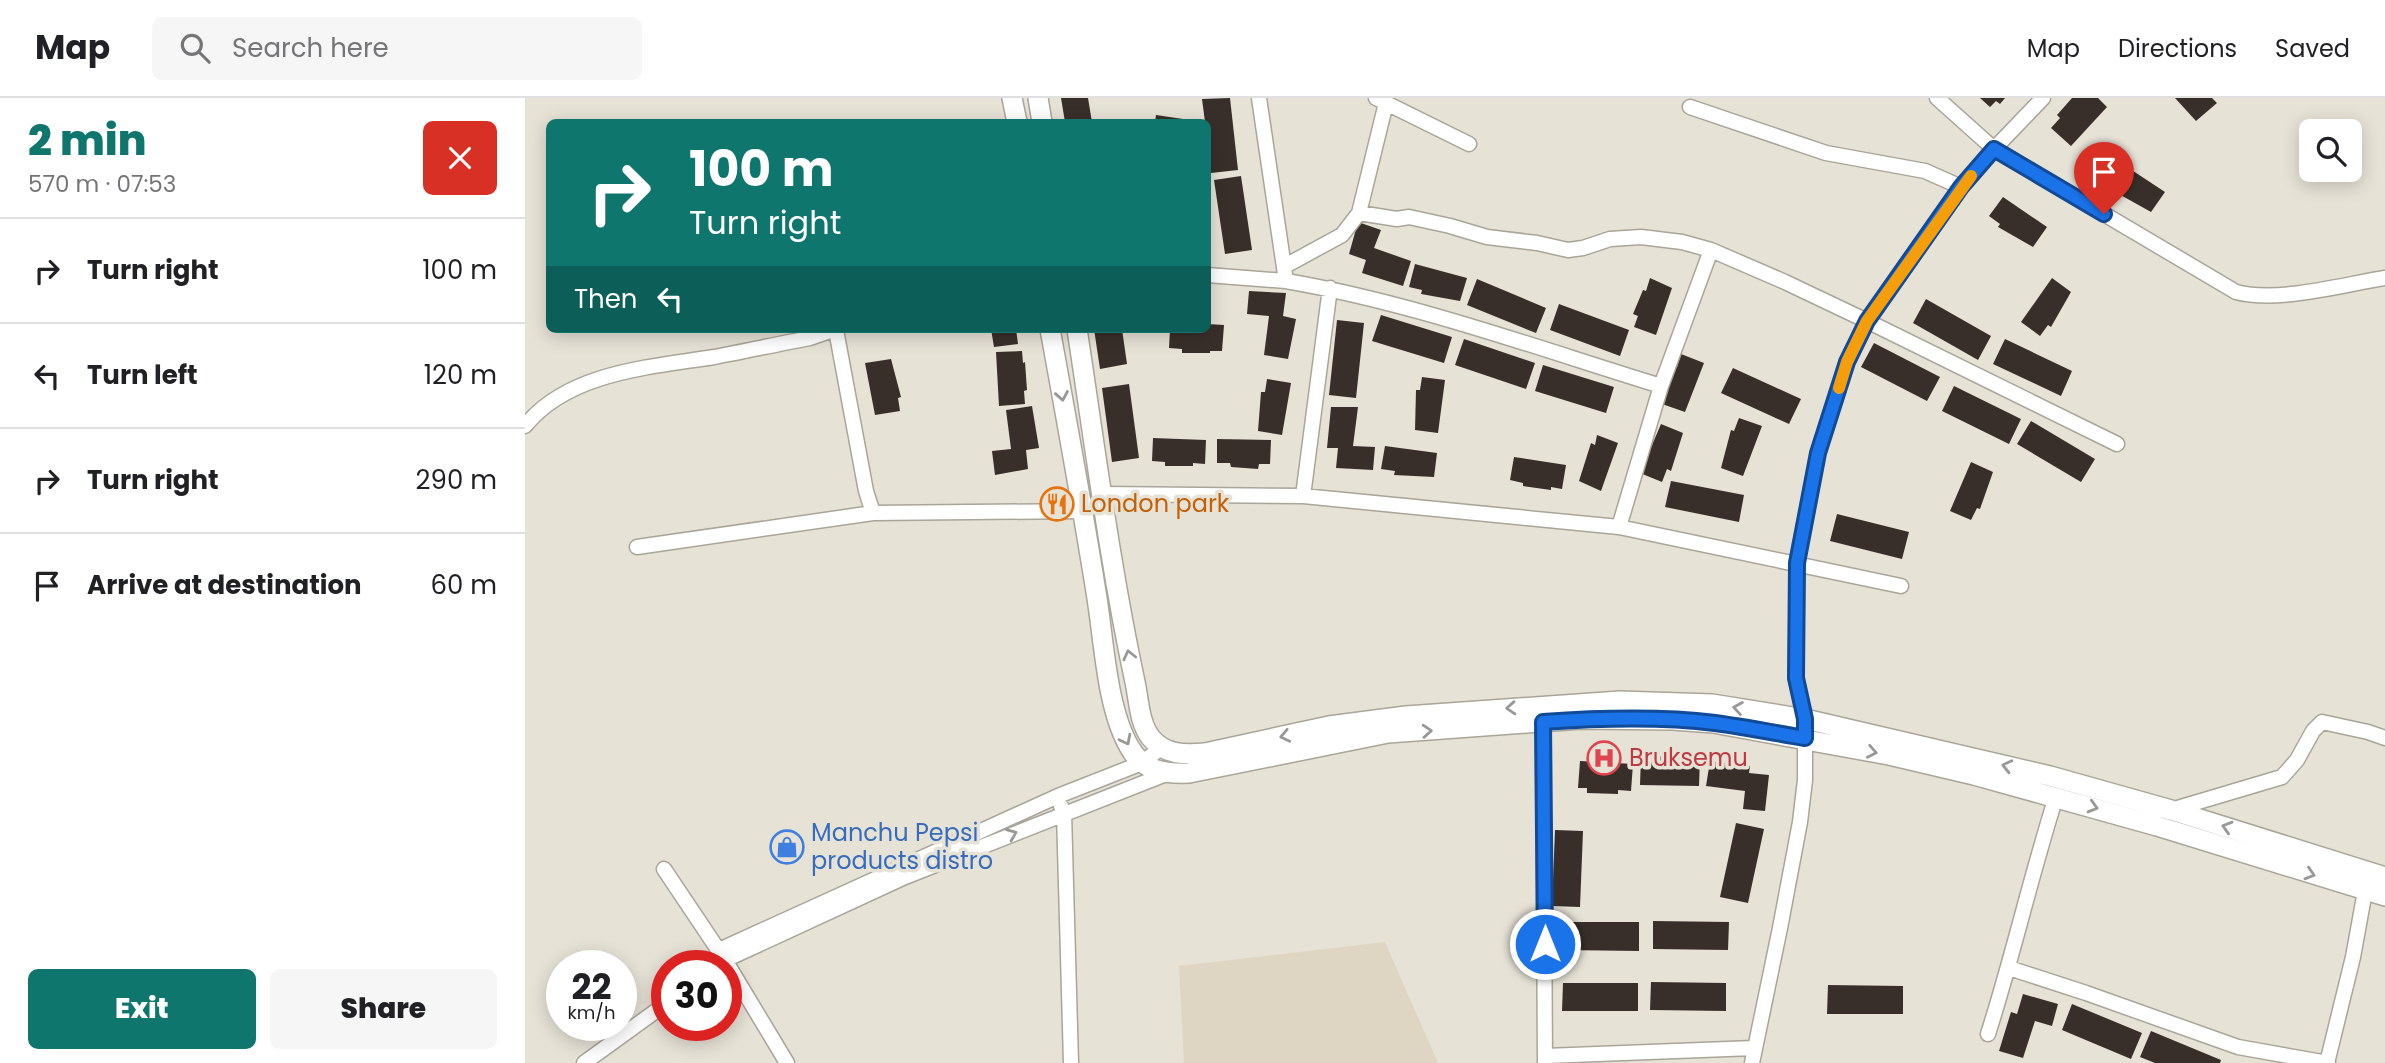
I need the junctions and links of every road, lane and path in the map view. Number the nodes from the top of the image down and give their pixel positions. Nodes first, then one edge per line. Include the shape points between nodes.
1 (1012, 98) edge
2 (1038, 98) edge
3 (1259, 98) edge
4 (1937, 98) edge
5 (2043, 98) edge
6 (1381, 100) edge
7 (1691, 107) dead end
8 (1016, 119) edge
9 (1042, 119) edge
10 (1469, 144) dead end
11 (1994, 149) junction
12 (1961, 187) junction
13 (1359, 213) junction
14 (1711, 250) junction
15 (1286, 274) junction
16 (1211, 275) edge
17 (2385, 278) edge
18 (1330, 288) junction
19 (1867, 321) junction
20 (823, 333) edge
21 (837, 333) edge
22 (1051, 333) edge
23 (1078, 333) edge
24 (1661, 386) junction
25 (525, 426) edge
26 (2117, 443) dead end
27 (1103, 494) junction
28 (1304, 496) junction
29 (1083, 511) junction
30 (873, 513) junction
31 (1619, 527) junction
32 (637, 547) dead end
33 (1797, 563) junction
34 (1901, 586) dead end
35 (1543, 722) junction
36 (1805, 729) junction
37 (2385, 738) edge
38 (1162, 747) junction
39 (1186, 754) junction
40 (1142, 763) junction
41 (1166, 774) junction
42 (1058, 796) junction
43 (2056, 797) junction
44 (2171, 810) junction
45 (1064, 813) junction
46 (664, 869) dead end
47 (2375, 880) edge
48 (2385, 896) edge
49 (715, 950) edge
50 (740, 950) edge
51 (741, 950) edge
52 (2009, 968) junction
53 (742, 992) edge
54 (651, 1015) edge
55 (1988, 1034) dead end
56 (1753, 1056) edge
57 (1545, 1059) edge
58 (584, 1063) edge
59 (787, 1063) edge
60 (1070, 1063) edge
61 (2328, 1063) edge

1 - 8 main road
2 - 9 main road
3 - 15 street
4 - 11 street
5 - 11 street
6 - 10 street
6 - 13 street
7 - 12 street via 1826,153 1925,171
11 - 12 street
11 - 17 street via 2236,292 2276,296
12 - 19 street
13 - 14 street via 1409,217 1487,237 1568,250 1641,237
13 - 15 street via 1342,235
14 - 19 street
14 - 24 street
15 - 16 street
15 - 18 street
18 - 24 street
18 - 28 street
19 - 26 street
19 - 33 street via 1847,362 1818,453
20 - 25 street via 623,372 559,398
21 - 30 street
22 -> 29 main road
23 - 27 main road
24 - 31 street
27 - 28 street
38 -> 27 main road via 1146,730 1140,710
28 - 31 street
29 - 30 street
29 -> 40 main road via 1120,729
30 - 32 street
31 - 33 street
33 - 34 street
33 - 36 street via 1796,678
35 - 36 main road via 1673,720
41 -> 35 main road via 1388,733
35 - 57 street
36 -> 39 main road via 1712,704 1620,701 1329,726
36 -> 43 main road
44 -> 36 main road via 2050,776
36 - 56 street via 1800,822
37 - 44 street via 2322,722 2282,777
38 - 39 main road
38 - 40 street
39 - 41 street
40 - 41 main road
40 - 42 street
41 - 45 street
42 - 45 street
42 - 50 street
43 -> 47 main road
43 - 52 street
47 -> 44 main road
51 -> 45 street
45 - 60 street
46 - 49 street
47 - 48 main road
47 - 61 street
52 - 55 street
52 - 61 street via 2238,1047
53 - 59 street
54 - 58 street
56 - 57 street

